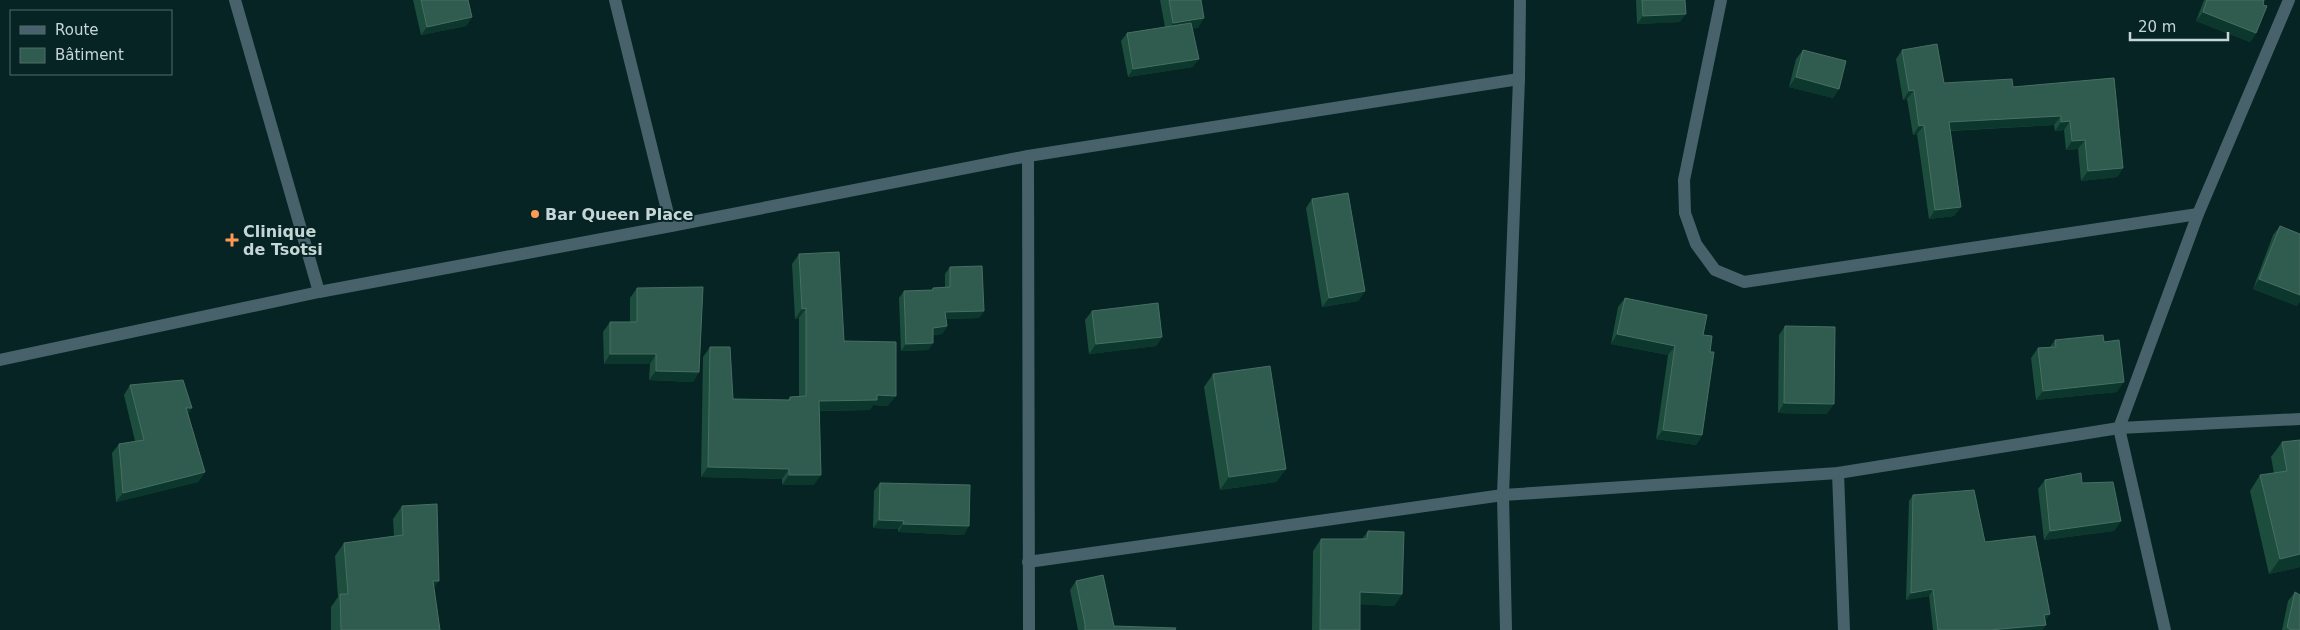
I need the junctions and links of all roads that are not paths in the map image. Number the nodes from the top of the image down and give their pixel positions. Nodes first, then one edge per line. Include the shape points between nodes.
1 (235, 0) edge
2 (615, 0) edge
3 (1520, 0) edge
4 (1720, 0) edge
5 (2289, 0) edge
6 (1519, 79) junction
7 (1028, 156) junction
8 (2198, 214) junction
9 (671, 226) junction
10 (319, 292) junction
11 (0, 360) edge
12 (2300, 419) edge
13 (2119, 428) junction
14 (1838, 473) junction
15 (1503, 495) junction
16 (1028, 562) junction
17 (1030, 630) edge
18 (1506, 630) edge
19 (1844, 630) edge
20 (2165, 630) edge

1 - 10 street
2 - 9 street
3 - 6 street
4 - 8 street via 1684,180 1685,213 1696,244 1715,270 1744,282
5 - 8 street
6 - 7 street
6 - 15 street
7 - 9 street
7 - 16 street
8 - 13 street
9 - 10 street
10 - 11 street
12 - 13 street
13 - 14 street
13 - 20 street
14 - 15 street
14 - 19 street
15 - 16 street
15 - 18 street
16 - 17 street

